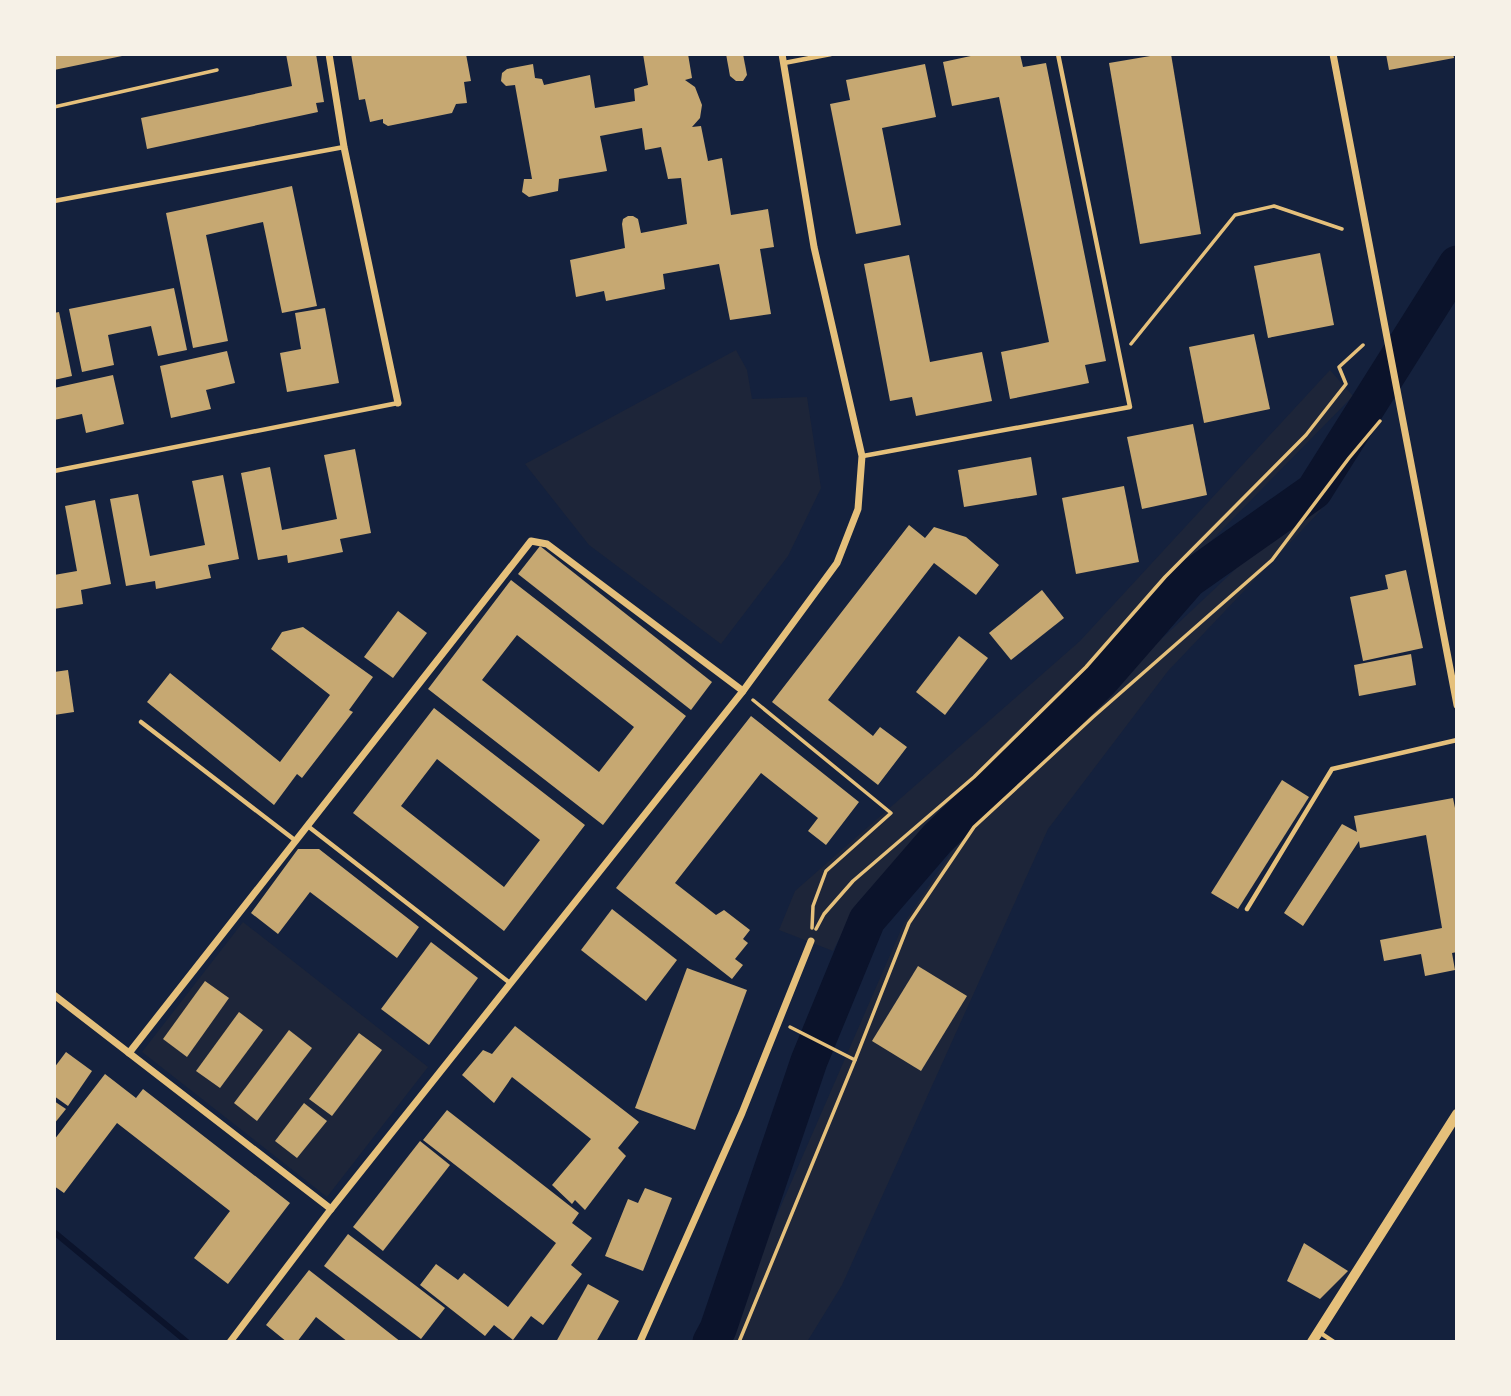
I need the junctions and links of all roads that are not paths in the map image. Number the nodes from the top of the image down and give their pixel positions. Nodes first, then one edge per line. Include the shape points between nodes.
1 (329, 54) edge
2 (831, 54) edge
3 (1058, 54) edge
4 (1333, 54) edge
5 (783, 59) edge
6 (344, 147) junction
7 (54, 201) edge
8 (398, 403) joint
9 (862, 456) junction
10 (54, 471) edge
11 (743, 691) junction
12 (1457, 705) edge
13 (141, 722) dead end
14 (1457, 740) edge
15 (309, 827) junction
16 (297, 841) junction
17 (1247, 909) dead end
18 (811, 941) road end
19 (511, 984) junction
20 (54, 995) edge
21 (130, 1053) junction
22 (1457, 1114) edge
23 (331, 1209) junction
24 (1315, 1337) edge
25 (230, 1342) edge
26 (640, 1342) edge
27 (1334, 1342) edge

1 - 6 street
2 - 5 lane
3 - 9 lane via 1130,407
4 - 12 street
5 - 9 street via 814,247
6 - 7 lane
6 - 8 street
8 - 10 lane
9 - 11 street via 858,509 836,564
11 - 15 street via 547,544 531,541
11 - 19 street
13 - 16 lane
14 - 17 lane via 1332,769
15 - 16 street
15 - 19 lane
16 - 21 street
18 - 26 street via 742,1113
19 - 23 street
20 - 21 street
21 - 23 street
22 - 24 street
23 - 25 street
24 - 27 lane

